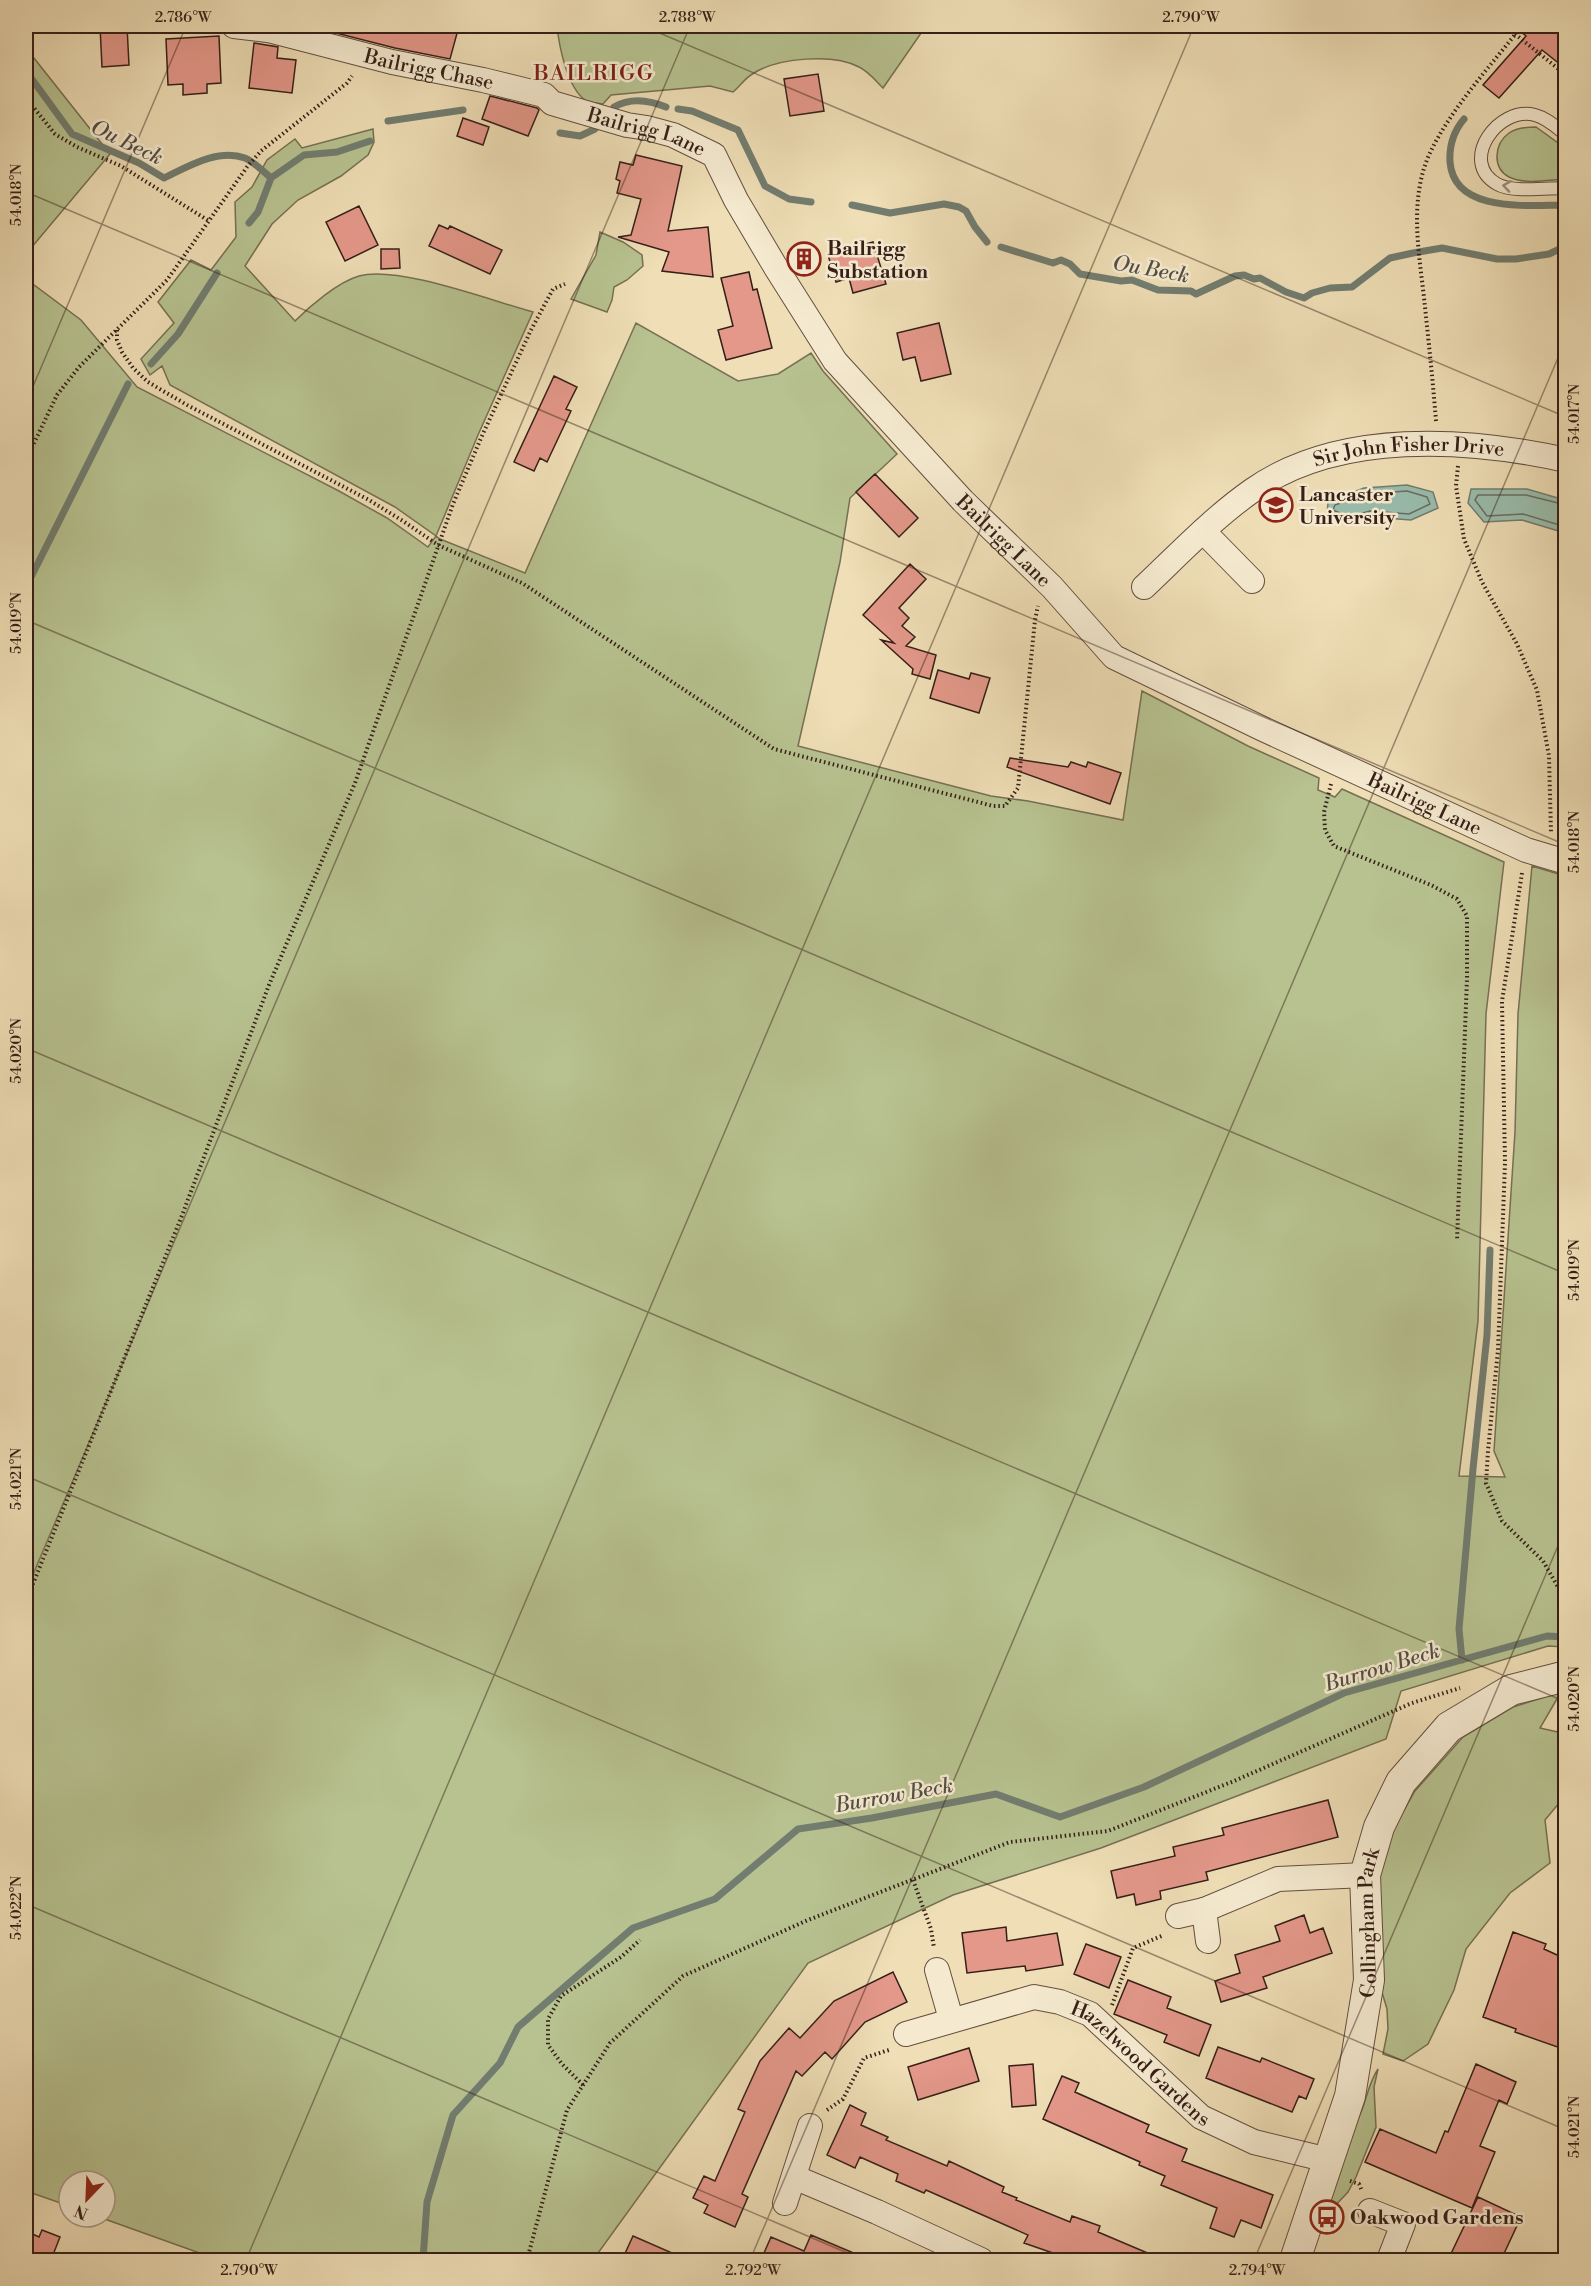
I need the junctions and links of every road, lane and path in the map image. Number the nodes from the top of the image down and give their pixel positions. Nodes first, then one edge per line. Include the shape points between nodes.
1 (234, 26) edge
2 (1522, 26) edge
3 (1515, 34) junction
4 (366, 55) junction
5 (1566, 75) edge
6 (26, 98) edge
7 (552, 103) joint
8 (1566, 135) edge
9 (1566, 188) edge
10 (209, 220) junction
11 (565, 284) dead end
12 (117, 330) junction
13 (1437, 426) dead end
14 (26, 460) edge
15 (1566, 460) edge
16 (1447, 464) dead end
17 (1203, 531) junction
18 (438, 545) junction
19 (1252, 581) dead end
20 (1052, 587) junction
21 (1144, 587) dead end
22 (1339, 764) junction
23 (1526, 850) junction
24 (1557, 860) edge
25 (1456, 1241) dead end
26 (26, 1601) edge
27 (1566, 1614) edge
28 (1566, 1676) edge
29 (1467, 1686) dead end
30 (1365, 1875) junction
31 (913, 1880) junction
32 (1204, 1910) junction
33 (1178, 1916) joint
34 (640, 1940) dead end
35 (1208, 1941) dead end
36 (937, 1970) joint
37 (951, 2019) junction
38 (1104, 2026) junction
39 (906, 2034) joint
40 (583, 2085) junction
41 (810, 2126) joint
42 (1327, 2166) junction
43 (794, 2177) junction
44 (785, 2203) dead end
45 (1370, 2211) joint
46 (527, 2260) edge
47 (981, 2260) edge
48 (1295, 2260) edge
49 (1389, 2260) edge

1 - 4 street, Bailrigg Chase via 268,30
2 - 3 path
3 - 5 path
3 - 13 path via 1447,122 1429,155 1419,193 1418,244
4 - 7 street, Bailrigg Chase via 544,95
4 - 10 path via 347,83 261,151
6 - 10 path via 55,134 121,166
7 - 20 street, Bailrigg Lane via 673,135 714,154 736,200 835,360 963,501
9 -> 8 lane via 1498,186 1485,176 1481,162 1482,148 1492,131 1504,119 1518,114 1534,115
10 - 12 path via 167,280
11 - 18 path via 553,289 531,330 481,438
12 - 14 path via 57,395
12 - 18 path via 122,352 148,382 369,501
15 - 17 street, Sir John Fisher Drive via 1431,444 1345,451 1289,471 1254,489
16 - 24 path via 1458,465 1456,486 1464,539 1537,690 1549,756 1552,846
17 - 19 street
17 - 21 street, Sir John Fisher Drive
18 - 20 path via 522,583 774,749 993,806 1005,806 1018,788 1035,620 1040,599
18 - 26 path via 355,783 269,985 181,1218
20 - 22 street, Bailrigg Lane via 1114,657
22 - 23 street, Bailrigg Lane
22 - 25 path via 1324,812 1325,830 1334,846 1431,885 1457,899 1467,916
23 - 24 street, Bailrigg Lane
23 - 27 path via 1502,1001 1504,1175 1498,1350 1486,1483 1502,1521 1543,1561 1563,1594
28 - 30 street, Collingham Park via 1510,1690 1449,1727 1401,1782 1379,1827
29 - 31 path via 1412,1703 1108,1831 1010,1842
30 - 32 street via 1278,1879
30 - 42 street, Collingham Park via 1369,1980 1350,2096
31 - 36 path via 931,1929
31 - 40 path via 808,1920 683,1976 610,2043
32 - 33 street
32 - 35 street
33 - 38 path via 1171,1932 1133,1948
34 - 40 path via 561,1996 548,2019 548,2045
36 - 37 street
37 - 38 street, Hazelwood Gardens via 1034,1997 1090,2014
37 - 39 street, Hazelwood Gardens
38 - 42 street, Hazelwood Gardens via 1202,2117 1254,2142
39 - 41 path via 894,2049 864,2058 843,2099
40 - 46 path via 567,2110
41 - 43 street
42 - 45 path via 1359,2184
42 - 48 street, Collingham Park
43 - 44 street
43 - 47 street
45 - 49 street via 1403,2224

